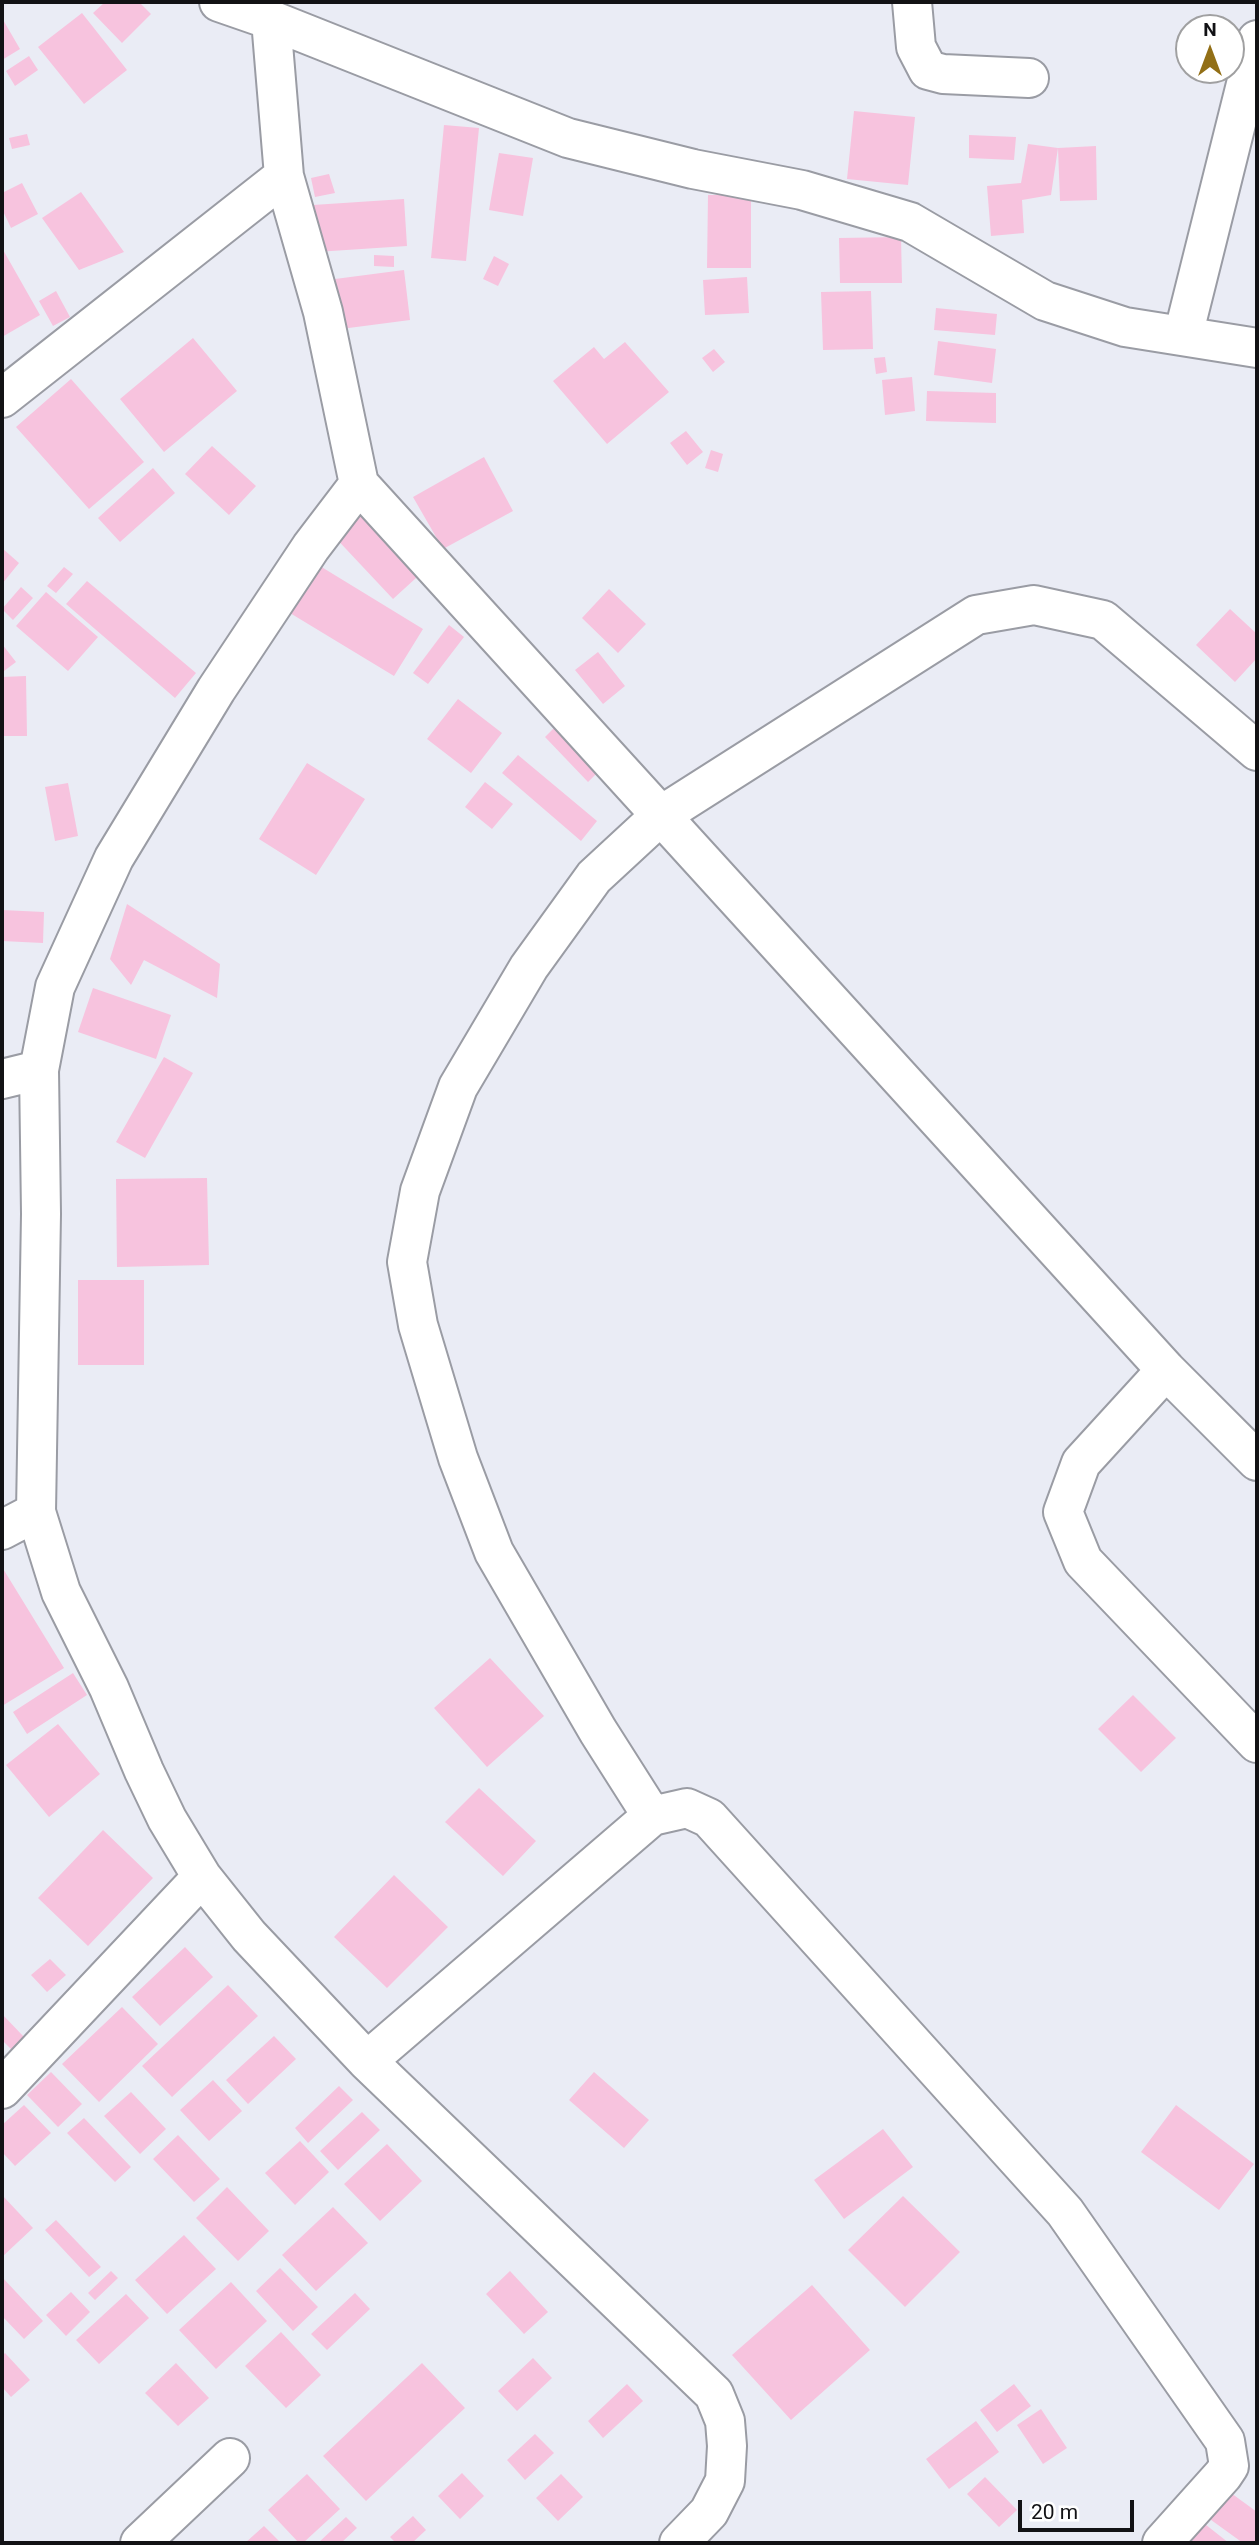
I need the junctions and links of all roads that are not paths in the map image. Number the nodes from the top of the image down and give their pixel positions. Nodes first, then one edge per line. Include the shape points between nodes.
1 (219, 2) edge
2 (912, 2) edge
3 (271, 20) junction
4 (1257, 40) edge
5 (1029, 78) dead end
6 (284, 176) junction
7 (1183, 336) junction
8 (1257, 348) edge
9 (2, 397) edge
10 (359, 484) junction
11 (1257, 751) edge
12 (660, 816) junction
13 (39, 1070) junction
14 (2, 1079) edge
15 (1166, 1370) junction
16 (1257, 1461) edge
17 (37, 1511) junction
18 (2, 1530) edge
19 (1257, 1742) edge
20 (652, 1816) junction
21 (202, 1877) junction
22 (367, 2061) junction
23 (2, 2088) edge
24 (230, 2458) dead end
25 (140, 2543) edge
26 (679, 2543) edge
27 (1162, 2543) edge

1 - 3 street
2 - 5 street via 916,47 928,70
3 - 6 street
3 - 7 street via 568,138 802,190 910,222 1045,301 1125,327
4 - 7 street
6 - 9 street
6 - 10 street via 323,312
7 - 8 street
10 - 12 street
10 - 13 street via 311,547 216,690 114,858 55,987
11 - 12 street via 1103,620 1034,605 976,615
12 - 15 street
12 - 20 street via 594,877 529,967 458,1087 420,1191 407,1262 418,1325 458,1458 495,1552
13 - 14 street
13 - 17 street
15 - 16 street
15 - 19 street via 1081,1463 1063,1512 1083,1561
17 - 18 street
17 - 21 street via 61,1592 167,1819
20 - 22 street
20 - 27 street via 687,1808 709,1818 1065,2212 1225,2441 1228,2466
21 - 22 street via 249,1936
21 - 23 street
22 - 26 street via 715,2394 725,2421 725,2481 709,2512
24 - 25 street

